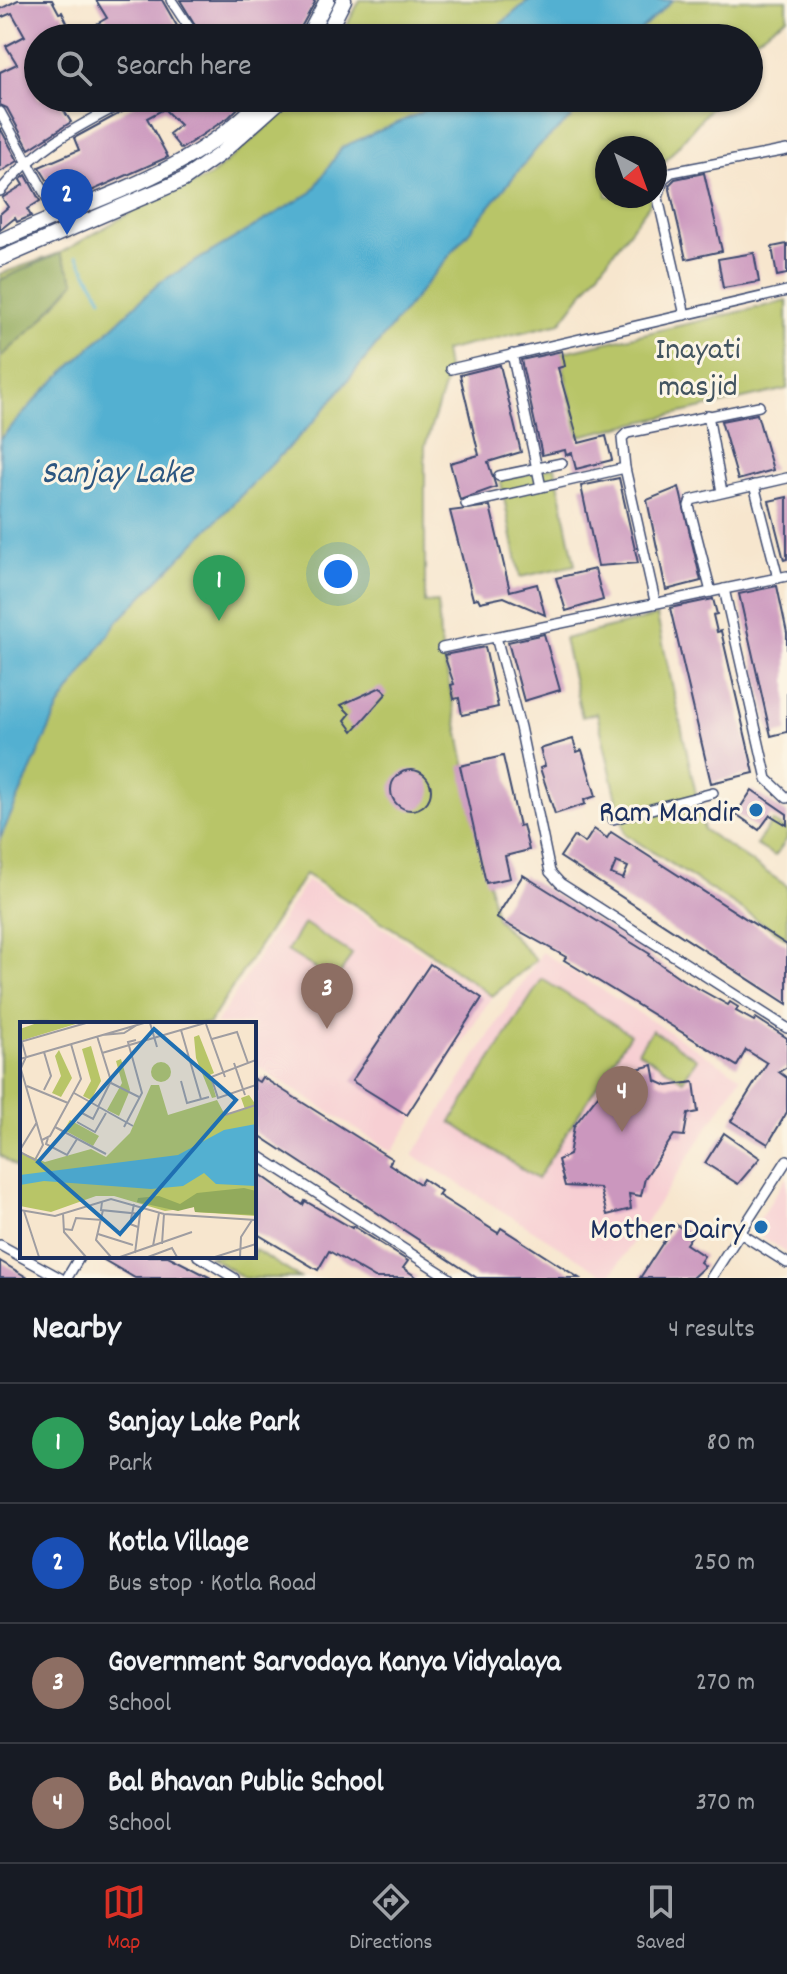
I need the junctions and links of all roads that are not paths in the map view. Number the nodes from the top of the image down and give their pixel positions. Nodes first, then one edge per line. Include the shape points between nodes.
1 (171, 0) edge
2 (327, 0) edge
3 (344, 0) edge
4 (187, 24) edge
5 (314, 24) edge
6 (332, 24) edge
7 (0, 112) edge
8 (106, 112) edge
9 (246, 112) edge
10 (267, 112) edge
11 (787, 150) edge
12 (27, 159) junction
13 (0, 191) edge
14 (59, 215) junction
15 (65, 230) junction
16 (0, 241) edge
17 (0, 259) edge
18 (787, 291) edge
19 (685, 315) junction
20 (512, 354) junction
21 (451, 369) dead end
22 (759, 406) dead end
23 (708, 415) junction
24 (562, 463) dead end
25 (536, 468) junction
26 (625, 468) junction
27 (499, 476) dead end
28 (787, 478) edge
29 (754, 485) junction
30 (541, 487) junction
31 (722, 492) junction
32 (466, 504) dead end
33 (782, 577) edge
34 (724, 589) junction
35 (711, 592) junction
36 (655, 601) junction
37 (496, 637) junction
38 (442, 648) dead end
39 (713, 793) dead end
40 (787, 798) edge
41 (613, 819) dead end
42 (787, 1028) edge
43 (256, 1154) edge
44 (787, 1160) edge
45 (740, 1233) junction
46 (0, 1245) edge
47 (20, 1256) edge
48 (24, 1258) edge
49 (79, 1258) edge
50 (201, 1258) edge
51 (787, 1263) edge
52 (60, 1278) edge
53 (67, 1278) edge
54 (234, 1278) edge
55 (449, 1278) edge
56 (711, 1278) edge

1 - 4 street
2 - 5 main road
3 - 6 main road
7 - 12 street
8 - 12 street
9 - 14 main road via 212,144 172,168
10 - 15 main road via 183,180
11 - 19 street via 672,172 663,179 658,198
12 - 13 street
12 - 14 street
14 - 15 street
14 - 16 main road
15 - 17 main road
18 - 19 street
19 - 20 street
20 - 21 street
20 - 25 street
22 - 23 street
23 - 26 street via 627,433 621,446
23 - 31 street
24 - 25 street
25 - 27 street
25 - 30 street
26 - 30 street
26 - 36 street
28 - 29 street
29 - 31 street
29 - 33 street
30 - 32 street
31 - 35 street via 697,497 689,506
33 - 34 street
34 - 35 street
34 - 40 street via 767,779
35 - 36 street
36 - 37 street
37 - 38 street
37 - 42 street via 550,872
39 - 41 street
43 - 55 street
44 - 45 street
45 - 51 street
45 - 56 street
46 - 47 street
48 - 52 street
49 - 53 street
50 - 54 street

